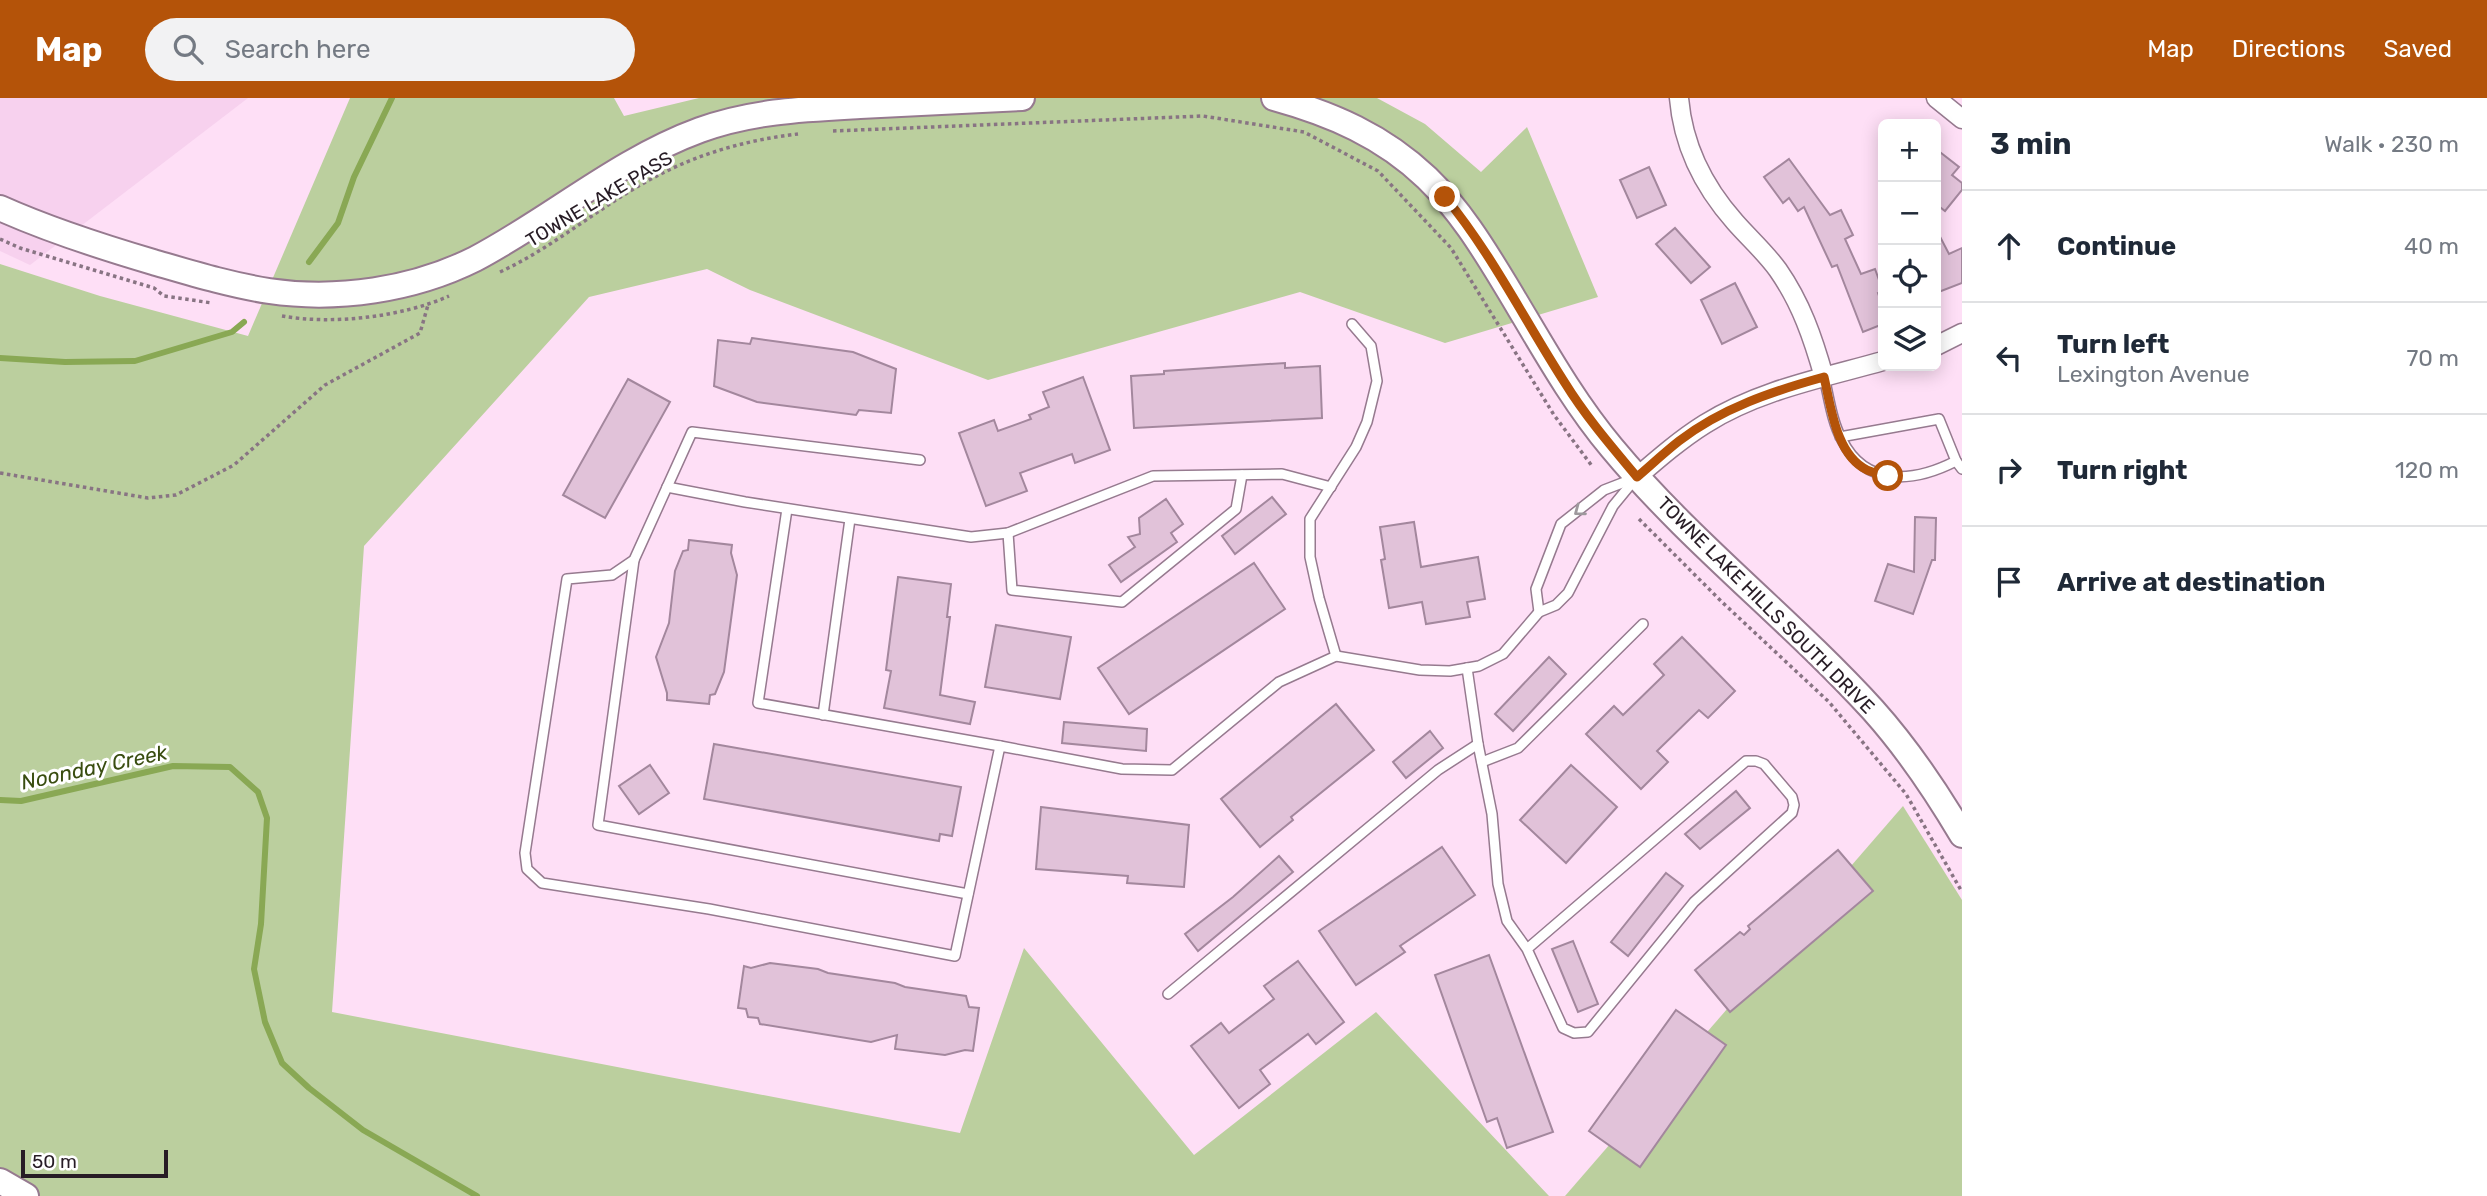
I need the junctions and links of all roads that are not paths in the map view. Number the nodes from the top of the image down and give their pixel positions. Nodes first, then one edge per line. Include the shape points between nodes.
1 (1022, 98) edge
2 (1274, 98) edge
3 (1679, 98) edge
4 (1936, 98) edge
5 (1962, 119) edge
6 (0, 208) edge
7 (1352, 324) dead end
8 (1962, 332) edge
9 (1941, 343) edge
10 (1878, 362) edge
11 (1824, 377) junction
12 (1840, 437) junction
13 (920, 460) dead end
14 (1956, 461) junction
15 (1962, 469) edge
16 (1242, 475) junction
17 (1637, 477) junction
18 (667, 487) junction
19 (1331, 487) junction
20 (787, 509) junction
21 (850, 519) junction
22 (1008, 533) junction
23 (634, 560) junction
24 (1539, 612) junction
25 (1643, 624) dead end
26 (1336, 656) junction
27 (1467, 668) junction
28 (823, 715) junction
29 (1478, 744) junction
30 (1000, 746) junction
31 (1482, 762) junction
32 (1962, 835) edge
33 (968, 894) junction
34 (1527, 949) junction
35 (1168, 994) dead end
36 (0, 1181) edge
37 (26, 1196) edge

1 - 6 street via 782,110 727,121 636,160 474,259 418,281 362,292 290,293 250,288 80,239
2 - 17 street, TOWNE LAKE HILLS SOUTH DRIVE via 1339,118 1364,131 1407,160 1445,197 1488,257 1566,385
3 - 11 street via 1697,169 1794,294
4 - 5 street
7 - 19 lane via 1371,346 1377,381 1367,422
8 - 9 street
10 - 11 street
11 - 12 lane
11 - 17 street via 1731,409 1680,440
12 - 14 lane via 1857,462 1888,476 1908,477
12 - 14 lane via 1939,419
13 - 18 lane via 692,432
14 - 15 lane
16 - 19 lane via 1282,474
16 - 22 lane via 1153,476
16 - 22 lane via 1236,509 1122,602 1012,590
17 - 24 lane via 1613,506 1568,593
17 -> 24 lane via 1604,490 1561,524 1536,589
17 - 32 street, TOWNE LAKE HILLS SOUTH DRIVE via 1875,712 1917,765
18 - 20 lane
18 - 23 lane
19 - 26 lane via 1310,519 1310,557
20 - 21 lane
20 - 28 lane via 758,703
21 - 22 lane via 971,537
21 - 28 lane
23 - 33 lane via 598,825
23 - 33 lane via 612,575 567,579 525,853 527,869 542,883 955,956
24 - 27 lane via 1503,654
25 - 31 lane via 1518,748
26 - 27 lane via 1420,670
26 - 30 lane via 1279,682 1172,770 1122,769
27 - 29 lane
28 - 30 lane
29 - 31 lane
29 - 35 lane via 1438,770
30 - 33 lane
31 - 34 lane via 1498,884 1507,921
34 - 34 lane via 1563,1028 1588,1032 1694,902 1792,813 1792,797 1764,764 1746,761
36 - 37 street

